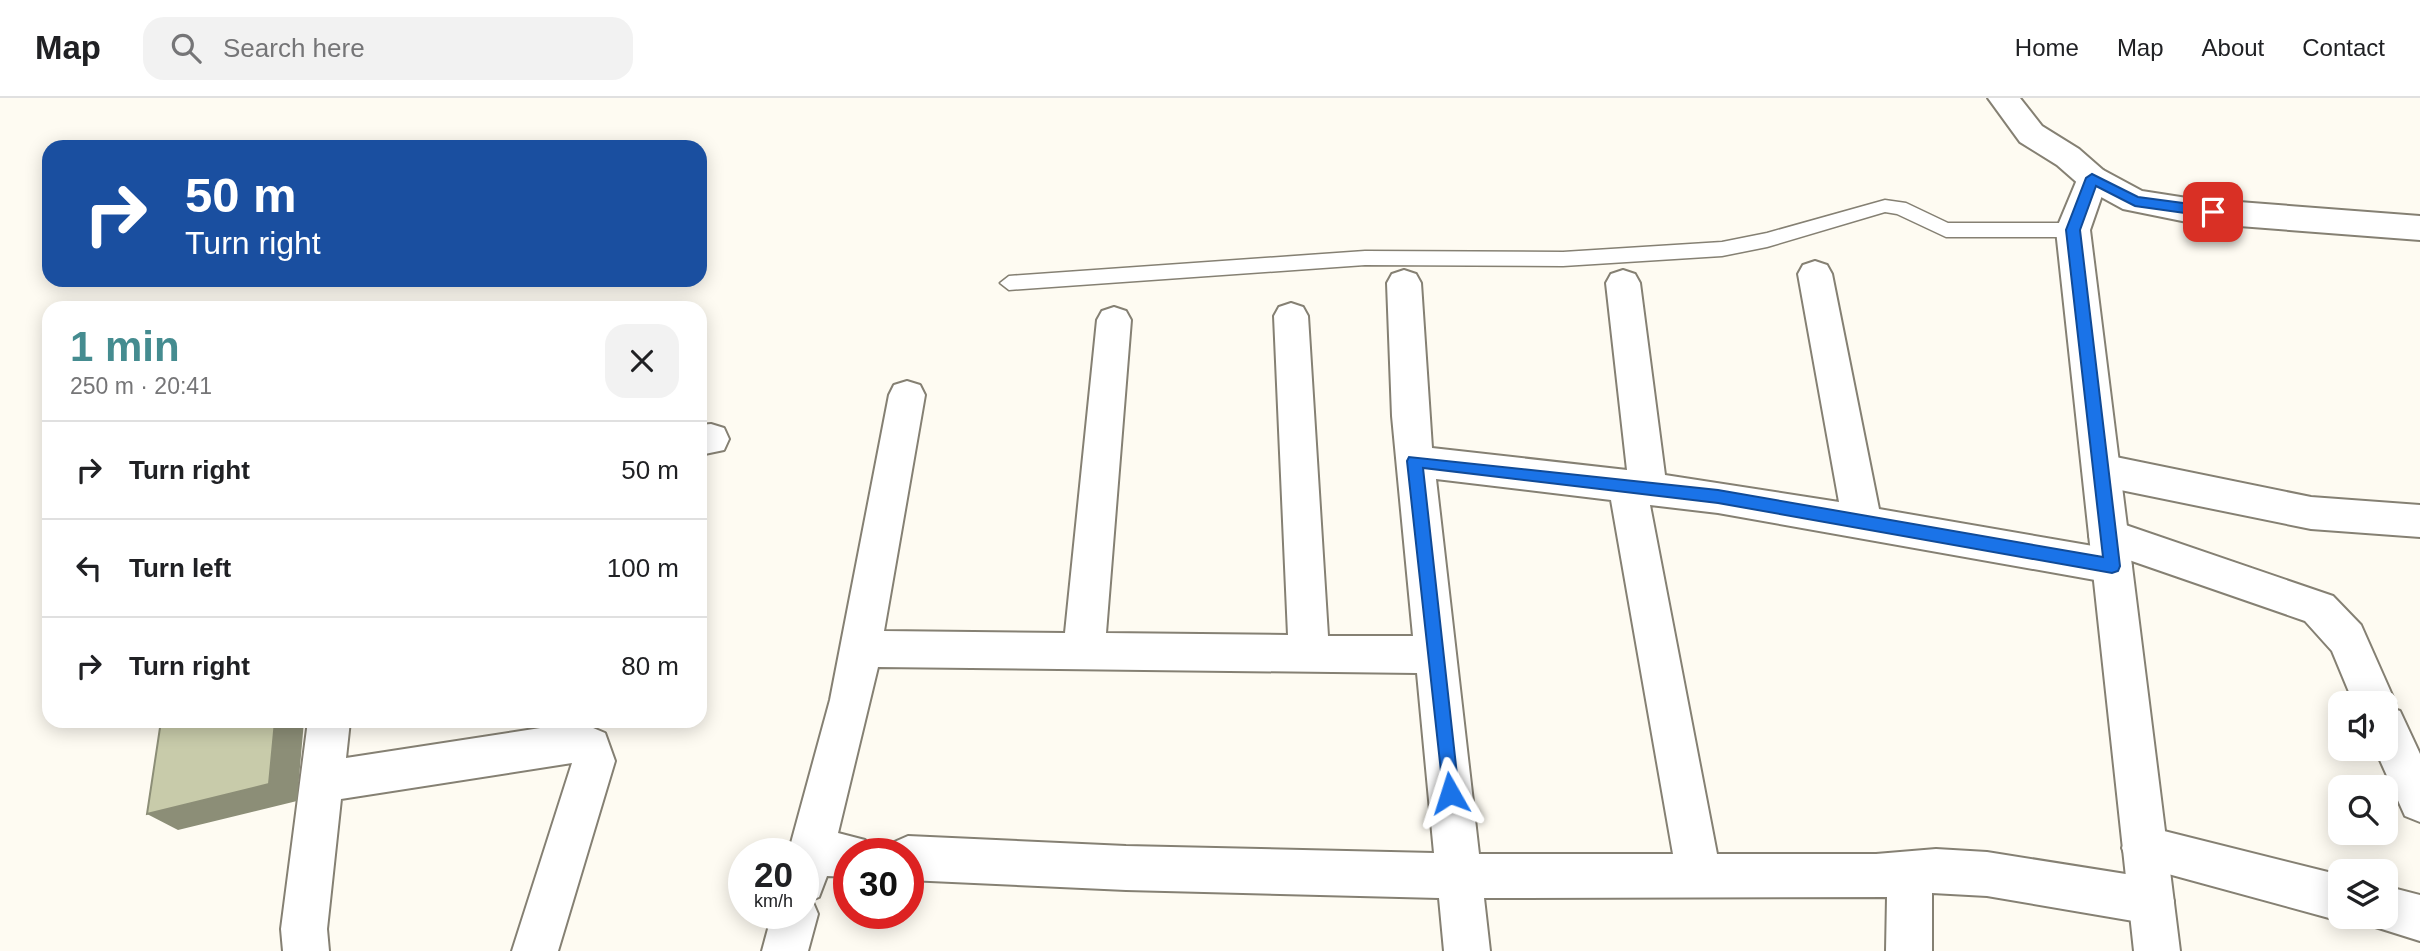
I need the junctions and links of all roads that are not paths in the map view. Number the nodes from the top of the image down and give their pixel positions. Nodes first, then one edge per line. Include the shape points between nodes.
1 (2003, 98) edge
2 (2035, 98) edge
3 (2080, 167) junction
4 (2420, 228) edge
5 (2073, 230) junction
6 (1815, 274) dead end
7 (1009, 283) dead end
8 (1404, 283) dead end
9 (1623, 283) dead end
10 (1291, 316) dead end
11 (1114, 320) dead end
12 (907, 395) dead end
13 (1414, 461) junction
14 (2101, 470) junction
15 (1638, 487) junction
16 (2420, 521) edge
17 (1861, 522) junction
18 (2110, 551) junction
19 (861, 649) junction
20 (1084, 650) junction
21 (1309, 653) junction
22 (1435, 655) junction
23 (2369, 691) edge
24 (328, 728) edge
25 (2398, 753) edge
26 (321, 782) junction
27 (2420, 801) edge
28 (2144, 848) junction
29 (924, 859) edge
30 (821, 863) edge
31 (1910, 873) junction
32 (1459, 876) junction
33 (1699, 876) junction
34 (2328, 895) edge
35 (2151, 901) junction
36 (2398, 912) edge
37 (2420, 918) edge
38 (791, 929) edge
39 (306, 951) edge
40 (535, 951) edge
41 (785, 951) edge
42 (1467, 951) edge
43 (1909, 951) edge
44 (2157, 951) edge

1 - 3 street via 2031,134
2 - 3 street
3 - 4 street via 2135,201 2187,210
3 - 5 street
5 - 7 lane via 1946,230 1900,208 1885,206 1722,249 1563,258 1365,258
5 - 14 street
6 - 17 street
8 - 13 street
9 - 15 street
10 - 21 street
11 - 20 street
12 - 19 street
13 - 15 street
13 - 22 street
14 - 16 street via 2311,513
14 - 18 street
15 - 17 street
15 - 33 street
17 - 18 street
18 - 23 street via 2319,608 2342,627
18 - 28 street
19 - 20 street
19 - 30 street
20 - 21 street
21 - 22 street
22 - 32 street
24 - 26 street
25 - 27 street
26 - 39 street via 304,929
26 - 40 street via 579,742 590,747 594,761
28 - 34 street
28 - 35 street
29 - 32 street
31 - 33 street
31 - 35 street via 1987,874
31 - 43 street
32 - 33 street
32 - 42 street
35 - 44 street
36 - 37 street
38 - 41 street

